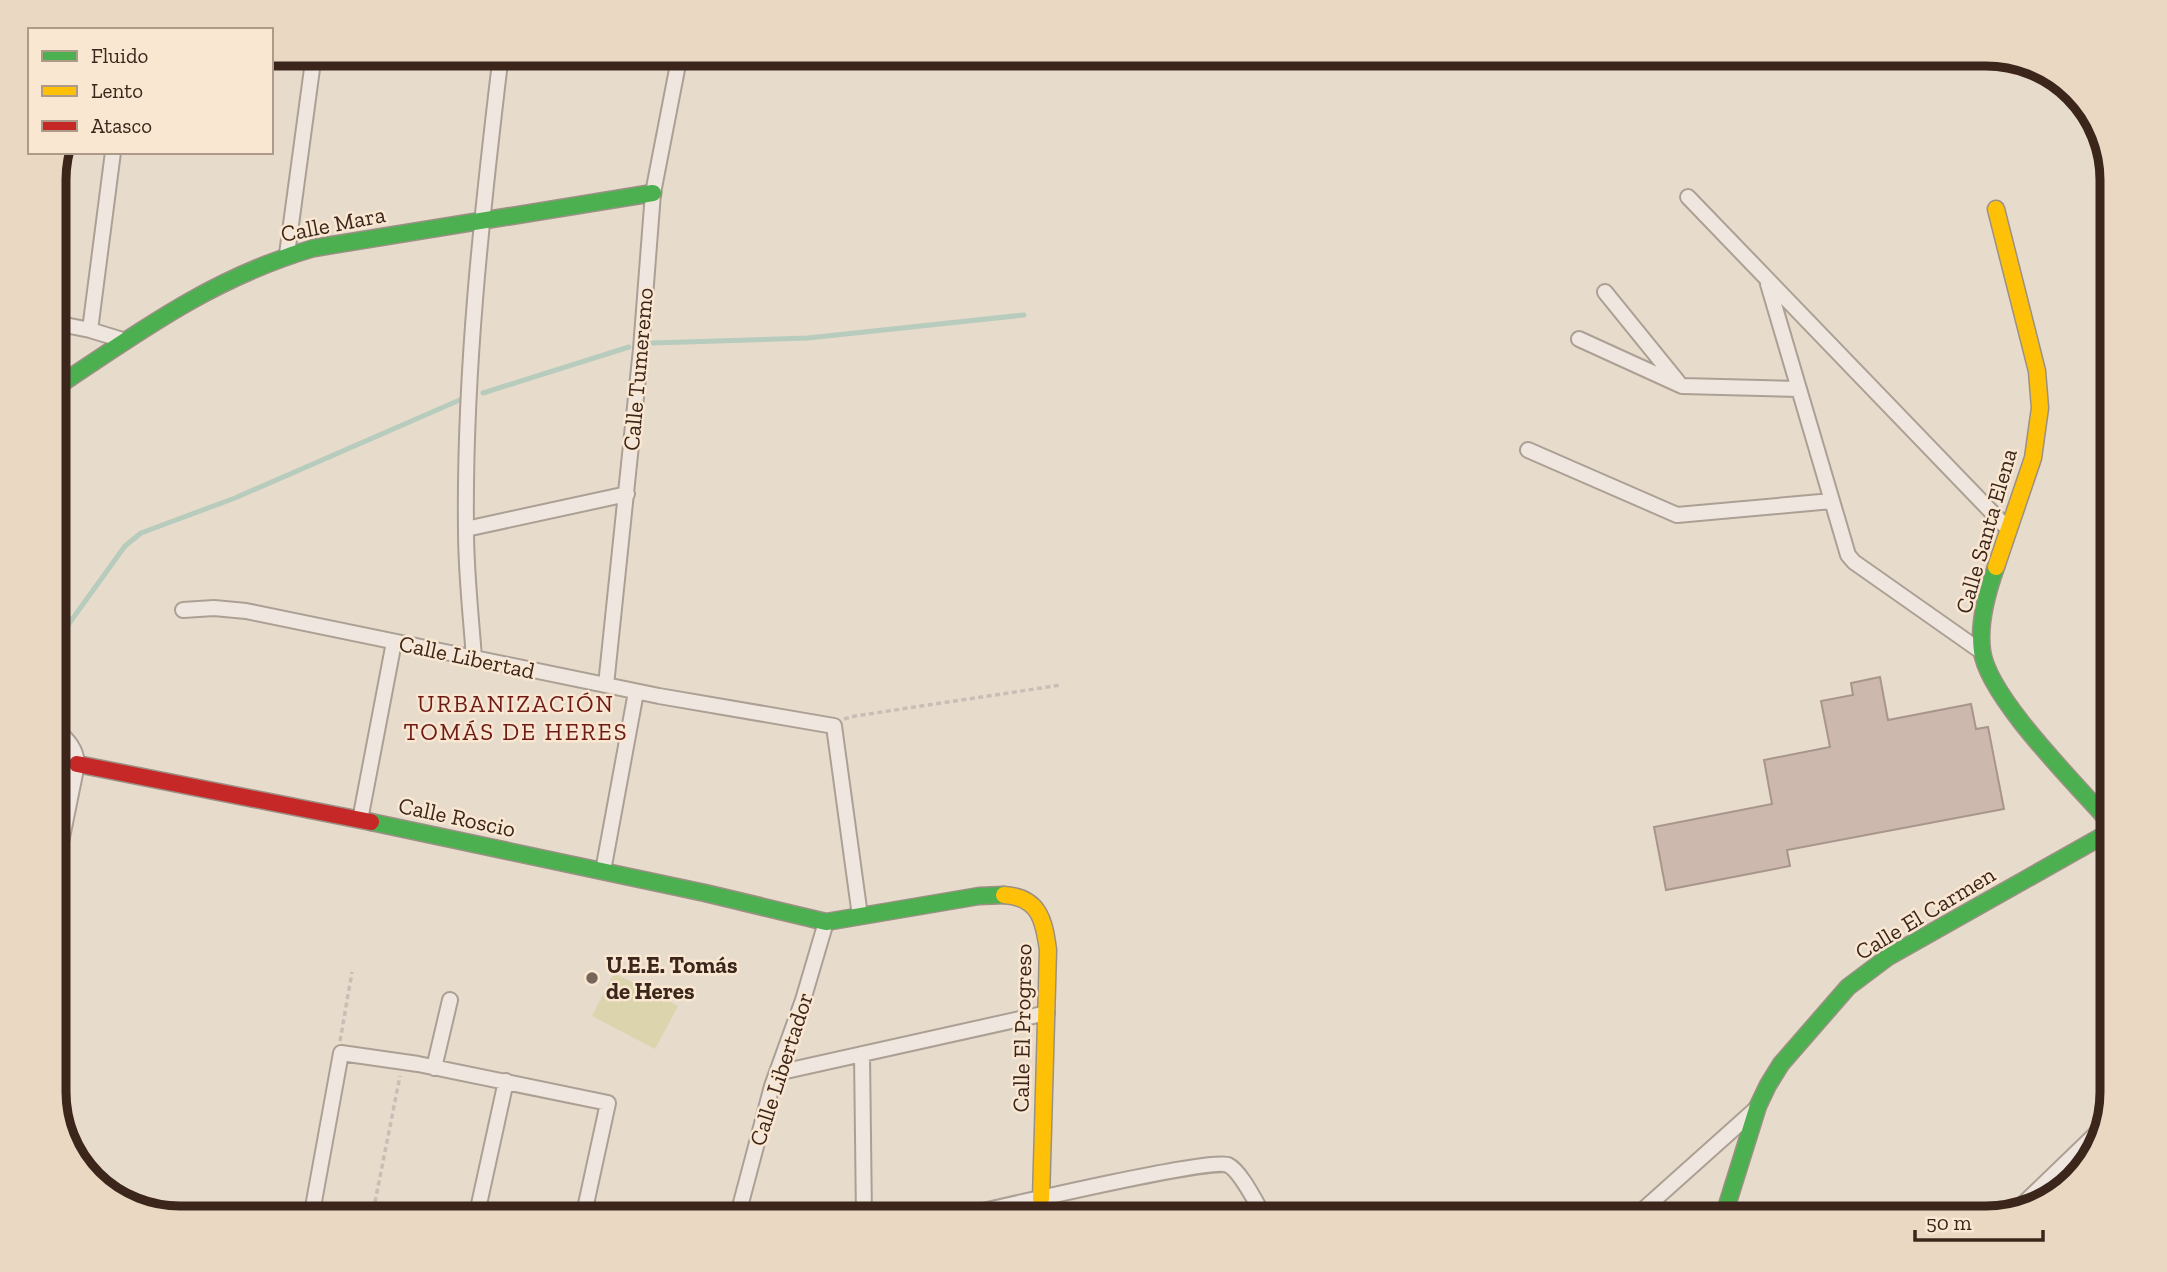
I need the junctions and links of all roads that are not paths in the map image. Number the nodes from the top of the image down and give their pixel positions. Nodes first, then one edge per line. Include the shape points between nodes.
1 (312, 66) edge
2 (500, 66) edge
3 (678, 66) edge
4 (113, 154) edge
5 (653, 193) junction
6 (1688, 197) dead end
7 (1996, 209) dead end
8 (483, 220) junction
9 (287, 254) junction
10 (1767, 279) junction
11 (1605, 292) dead end
12 (67, 326) edge
13 (90, 330) junction
14 (1579, 340) dead end
15 (126, 341) junction
16 (67, 380) edge
17 (1682, 386) junction
18 (1799, 389) junction
19 (1528, 450) dead end
20 (626, 494) junction
21 (1832, 501) junction
22 (466, 529) junction
23 (2008, 529) junction
24 (183, 610) dead end
25 (394, 642) junction
26 (1982, 652) junction
27 (474, 658) junction
28 (606, 685) junction
29 (636, 692) junction
30 (67, 740) edge
31 (77, 764) junction
32 (67, 811) edge
33 (2100, 813) edge
34 (360, 820) junction
35 (2100, 835) edge
36 (603, 871) junction
37 (860, 916) junction
38 (826, 922) junction
39 (450, 1000) dead end
40 (1047, 1013) junction
41 (862, 1054) junction
42 (435, 1068) junction
43 (777, 1073) junction
44 (506, 1081) junction
45 (1758, 1107) junction
46 (2090, 1140) edge
47 (2031, 1197) edge
48 (1041, 1199) junction
49 (313, 1206) edge
50 (479, 1206) edge
51 (586, 1206) edge
52 (740, 1206) edge
53 (864, 1206) edge
54 (1009, 1206) edge
55 (1258, 1206) edge
56 (1647, 1206) edge
57 (1727, 1206) edge

1 - 9 street
2 - 8 street
3 - 5 street, Calle Tumeremo
4 - 13 street
5 - 8 street, Calle Mara
5 - 20 street, Calle Tumeremo
6 - 10 street
7 - 23 street, Calle Santa Elena via 2030,343 2040,408 2033,458
8 - 9 street, Calle Mara
8 - 22 street via 472,355
9 - 15 street, Calle Mara via 207,289
10 - 18 street
10 - 23 street
11 - 17 street
12 - 13 street
13 - 15 street
14 - 17 street
15 - 16 street, Calle Mara
17 - 18 street
18 - 21 street
19 - 21 street via 1677,515
20 - 22 street
20 - 28 street, Calle Tumeremo
21 - 26 street via 1851,559
22 - 27 street
23 - 26 street, Calle Santa Elena via 1982,622
24 - 25 street, Calle Libertad via 246,611
25 - 27 street, Calle Libertad
25 - 34 street
26 - 33 street, Calle Santa Elena via 2013,712
27 - 28 street, Calle Libertad
28 - 29 street, Calle Libertad
29 - 36 street
29 - 37 street, Calle Libertad via 834,726
30 - 31 street
31 - 32 street
31 - 34 street, Calle Roscio
34 - 36 street, Calle Roscio
35 - 45 street, Calle El Carmen via 1888,957 1847,987 1781,1064
36 - 38 street, Calle Roscio
37 - 38 street, Calle El Progreso
37 - 40 street, Calle El Progreso via 1003,893 1022,897 1036,909 1047,937
38 - 43 street, Calle Libertador
39 - 42 street
40 - 41 street
40 - 48 street, Calle El Progreso
41 - 43 street
41 - 53 street
42 - 44 street
42 - 49 street via 341,1053
43 - 52 street, Calle Libertador
44 - 50 street
44 - 51 street via 608,1103
45 - 56 street
45 - 57 street, Calle El Carmen
46 - 47 street
48 - 54 street
48 - 55 street via 1222,1163 1235,1170

